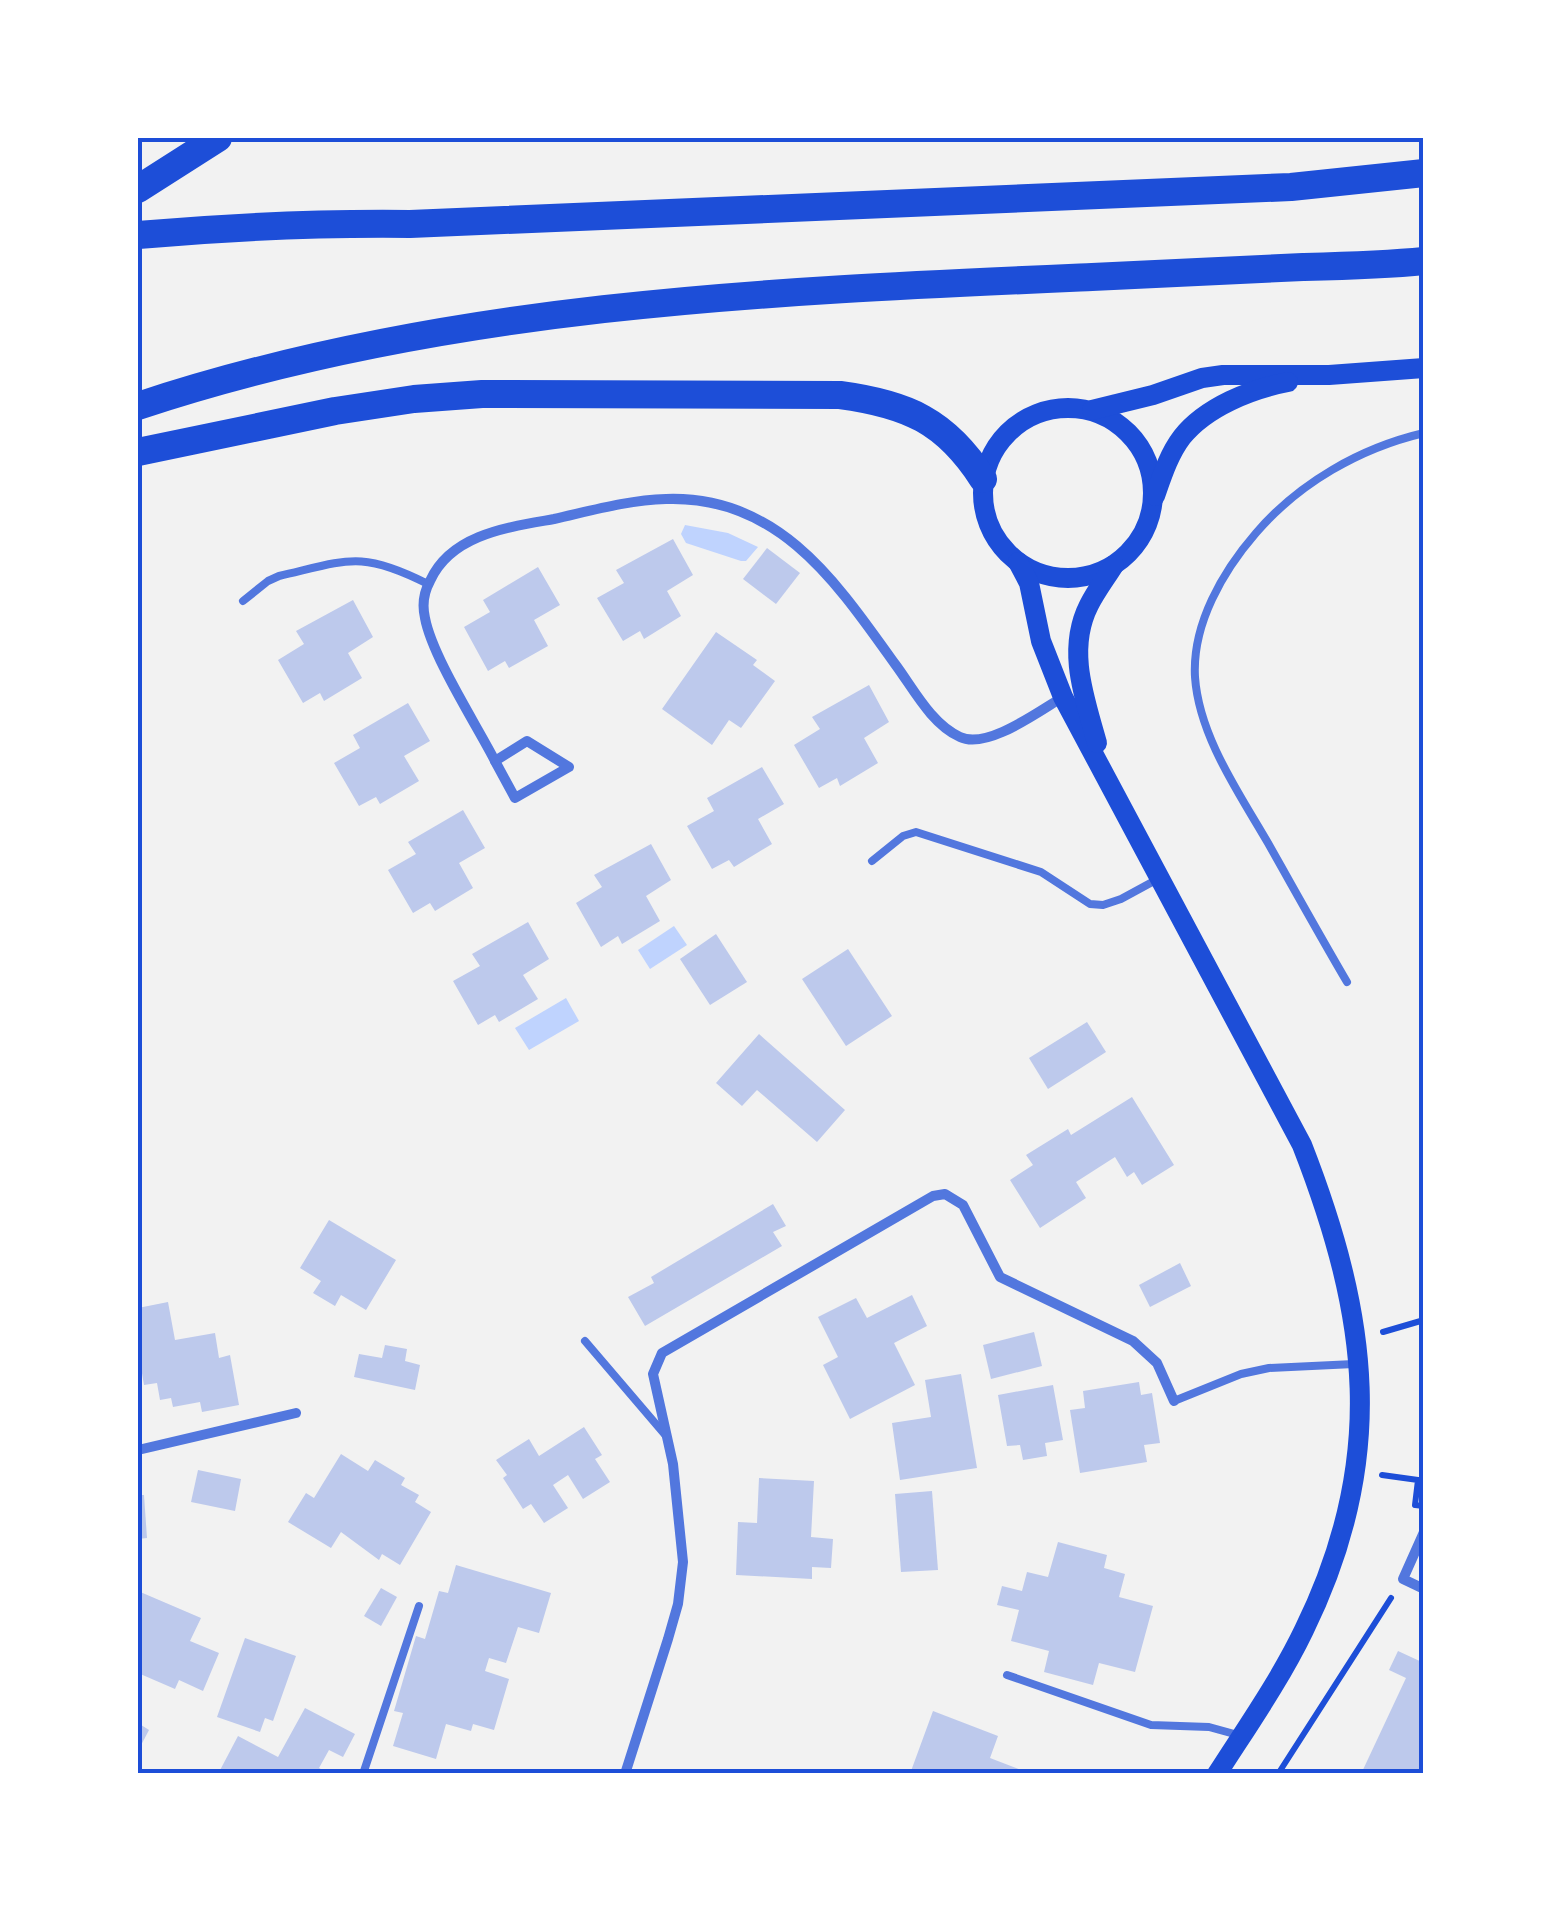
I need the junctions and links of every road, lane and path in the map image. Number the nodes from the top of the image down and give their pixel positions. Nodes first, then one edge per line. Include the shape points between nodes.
1 (218, 138) edge
2 (1424, 164) edge
3 (1424, 173) edge
4 (1291, 186) junction
5 (138, 190) edge
6 (138, 235) edge
7 (1424, 261) edge
8 (1424, 368) edge
9 (1329, 375) junction
10 (138, 406) edge
11 (1092, 410) junction
12 (1424, 434) edge
13 (138, 452) edge
14 (984, 479) junction
15 (1152, 503) junction
16 (1018, 562) junction
17 (1114, 564) junction
18 (428, 584) junction
19 (242, 601) dead end
20 (1063, 697) junction
21 (495, 761) junction
22 (1103, 775) junction
23 (872, 861) dead end
24 (1159, 878) junction
25 (1347, 982) dead end
26 (1424, 1320) edge
27 (1358, 1339) junction
28 (586, 1342) dead end
29 (1360, 1364) junction
30 (1174, 1401) joint
31 (296, 1414) dead end
32 (667, 1438) junction
33 (138, 1450) edge
34 (1356, 1471) junction
35 (1415, 1505) dead end
36 (1424, 1532) edge
37 (1403, 1579) junction
38 (1424, 1589) edge
39 (418, 1606) dead end
40 (1007, 1675) dead end
41 (1241, 1736) junction
42 (363, 1774) edge
43 (625, 1774) edge
44 (1217, 1774) edge
45 (1278, 1774) edge

1 - 5 highway
2 - 4 highway
3 - 4 highway
4 - 6 highway
7 - 10 highway via 660,301 390,341
8 - 9 main road
9 - 11 main road via 1202,378
9 - 15 main road via 1273,385 1202,419 1182,438
11 - 14 main road via 1068,406 1022,420 990,456
11 - 15 main road via 1123,428 1146,456
12 - 25 lane via 1340,464 1266,522 1223,578 1196,654 1197,692 1210,735
13 - 14 highway via 414,399 840,395 878,400 934,424
14 - 16 main road via 988,524
15 - 17 main road via 1133,548
16 - 17 main road via 1063,578
16 - 20 main road via 1030,582 1041,641
17 - 22 main road via 1087,607 1079,638 1080,678
18 - 19 lane via 387,564 356,560 278,576
18 - 20 street via 458,548 488,533 647,500 705,502 760,520 822,567 935,718 957,736 997,734
18 - 21 street via 428,630
20 - 22 main road
21 - 21 street via 516,798 569,767 527,741
22 - 24 main road
23 - 24 lane via 916,832 1041,872 1090,904 1121,899
24 - 27 main road via 1302,1145 1328,1210
26 - 27 path
27 - 29 main road
28 - 32 lane
29 - 30 lane via 1269,1368
29 - 34 main road
30 - 32 street via 1157,1362 1133,1341 1000,1277 963,1205 945,1194 662,1353 652,1374
31 - 33 street
32 - 43 street via 683,1562 668,1639
34 - 35 path via 1418,1480
34 - 41 main road via 1310,1618
36 - 37 street
37 - 38 street
37 - 45 path
39 - 42 lane
40 - 41 lane via 1151,1726 1209,1727
41 - 44 main road

